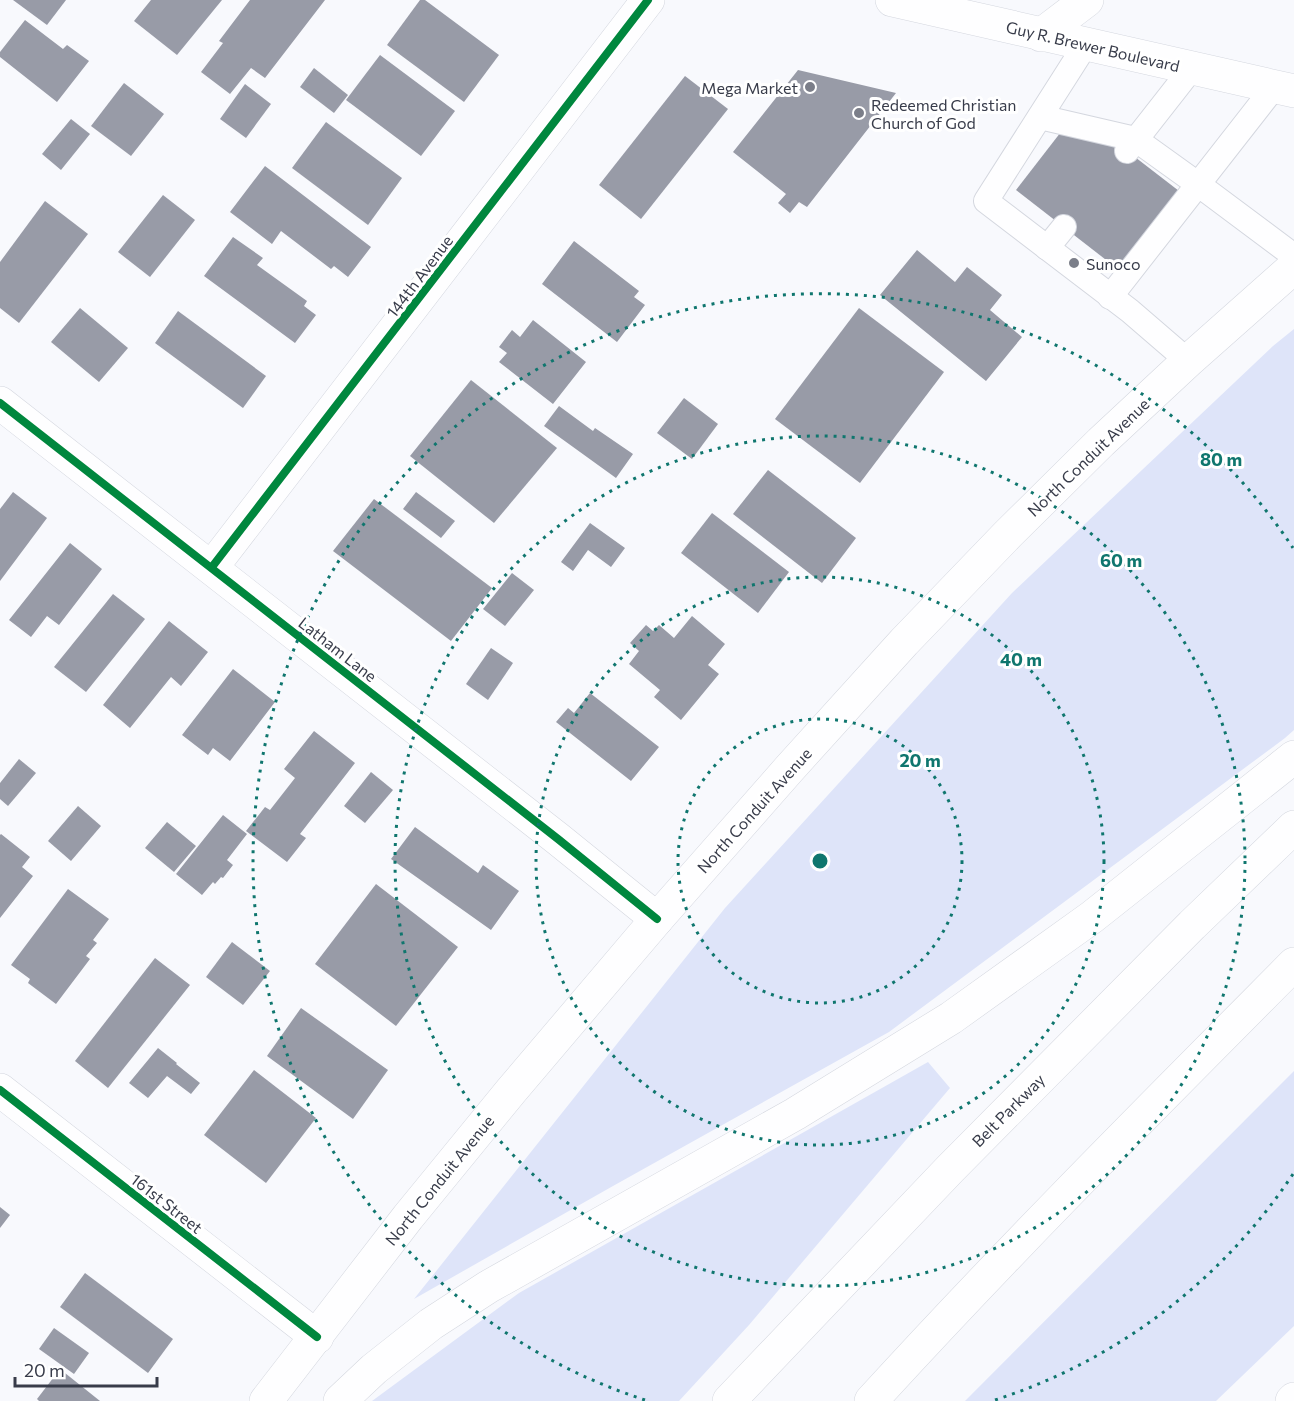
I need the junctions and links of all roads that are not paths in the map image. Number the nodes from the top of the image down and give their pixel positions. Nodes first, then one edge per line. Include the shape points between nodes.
1 (648, 0) edge
2 (892, 0) edge
3 (1087, 0) edge
4 (1041, 35) junction
5 (1086, 44) junction
6 (1192, 68) junction
7 (1285, 88) edge
8 (1040, 117) junction
9 (1131, 145) junction
10 (1198, 185) junction
11 (1064, 227) dead end
12 (1047, 248) junction
13 (1294, 256) edge
14 (1294, 267) edge
15 (1110, 297) junction
16 (1188, 361) junction
17 (0, 403) edge
18 (212, 567) junction
19 (1294, 757) edge
20 (1294, 827) edge
21 (657, 919) junction
22 (1294, 964) edge
23 (0, 1090) edge
24 (316, 1337) junction
25 (266, 1401) edge
26 (340, 1401) edge
27 (729, 1401) edge
28 (872, 1401) edge

1 - 18 main road, 144th Avenue
2 - 4 main road, Guy R. Brewer Boulevard
3 - 4 main road
4 - 5 main road, Guy R. Brewer Boulevard
5 - 6 main road, Guy R. Brewer Boulevard
5 - 8 lane
6 - 7 main road, Guy R. Brewer Boulevard
6 - 9 lane
7 - 10 lane
8 - 9 lane
8 - 12 lane via 986,201
9 - 10 lane
10 - 13 lane
10 - 15 lane
11 - 12 lane
12 - 15 lane
14 - 16 main road, North Conduit Avenue
15 - 16 lane
16 - 21 main road, North Conduit Avenue via 1101,442 904,642
17 - 18 main road, Latham Lane
18 - 21 main road, Latham Lane
19 - 26 main road via 1092,917 951,1018 795,1114 488,1287 430,1324
20 - 27 main road, Belt Parkway via 958,1161
21 - 24 main road, North Conduit Avenue via 408,1217
22 - 28 main road via 1120,1138
23 - 24 main road, 161st Street
24 - 25 main road, North Conduit Avenue

